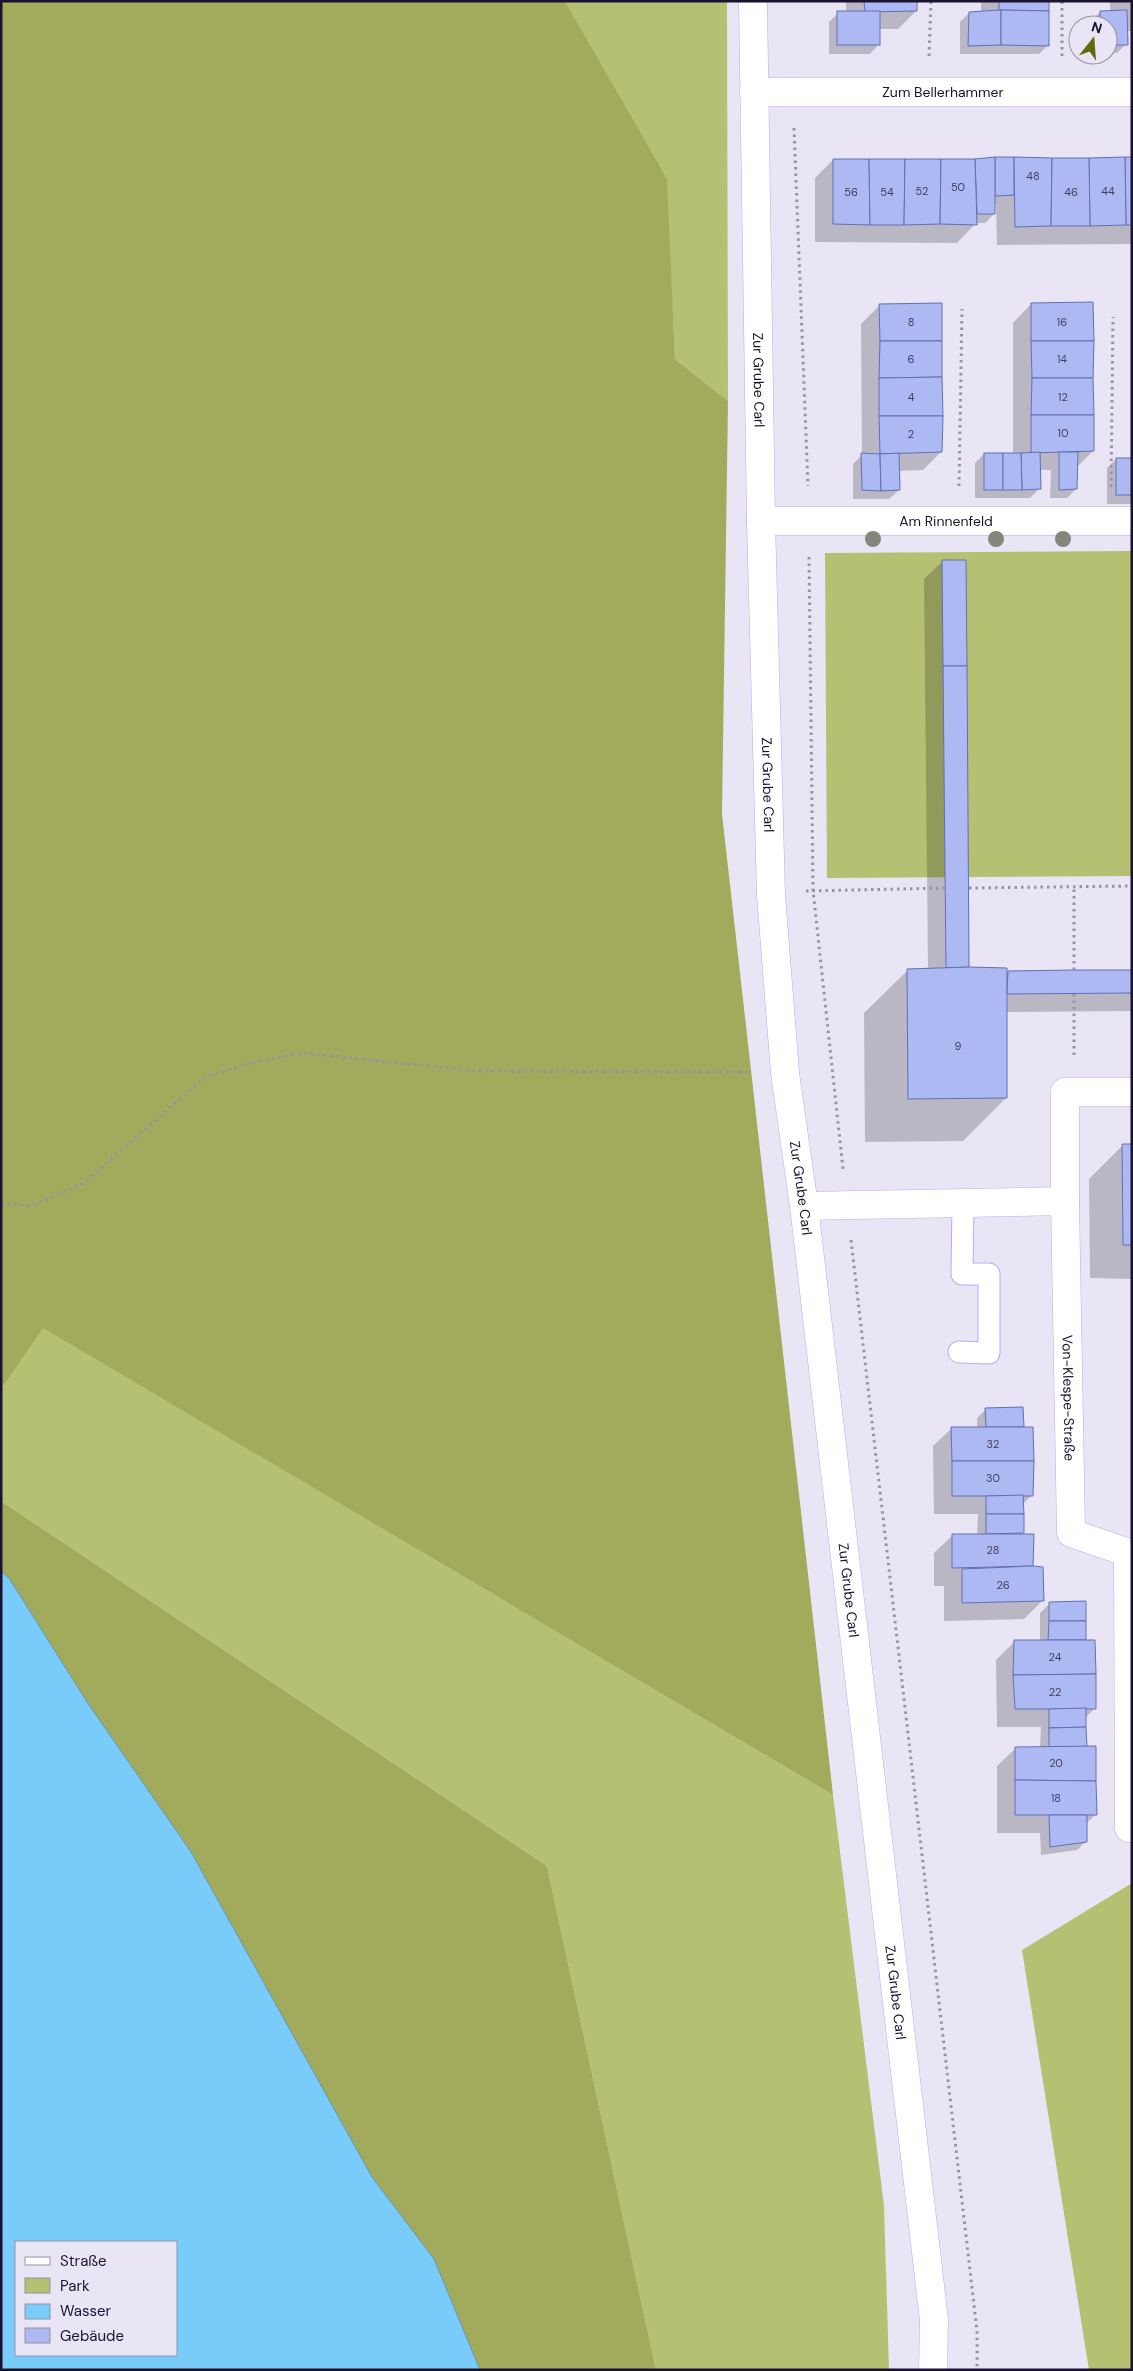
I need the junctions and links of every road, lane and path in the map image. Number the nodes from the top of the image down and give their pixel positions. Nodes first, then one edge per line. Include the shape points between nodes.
1 (753, 1) edge
2 (931, 1) edge
3 (1062, 1) edge
4 (754, 92) junction
5 (928, 92) junction
6 (1062, 92) junction
7 (1132, 92) edge
8 (962, 309) dead end
9 (1113, 317) dead end
10 (761, 521) junction
11 (958, 521) junction
12 (1121, 521) edge
13 (1074, 886) junction
14 (1132, 886) edge
15 (946, 888) dead end
16 (969, 888) dead end
17 (771, 895) junction
18 (1074, 970) dead end
19 (1074, 994) dead end
20 (785, 1074) junction
21 (1074, 1092) junction
22 (1132, 1092) edge
23 (1065, 1201) junction
24 (963, 1203) junction
25 (1, 1204) edge
26 (804, 1206) junction
27 (959, 1352) dead end
28 (1130, 1554) edge
29 (1129, 1828) dead end
30 (933, 2370) edge

1 - 4 street, Zur Grube Carl
2 - 5 path
3 - 6 path
4 - 5 street, Zum Bellerhammer
4 - 10 street, Zur Grube Carl
5 - 6 street, Zum Bellerhammer
6 - 7 street, Zum Bellerhammer
8 - 11 path
9 - 12 path
10 - 11 street, Am Rinnenfeld
10 - 17 street, Zur Grube Carl
11 - 12 street, Am Rinnenfeld
13 - 14 path
13 - 16 path
13 - 18 path
15 - 17 path via 813,890
17 - 20 street, Zur Grube Carl
19 - 21 path
20 - 25 path via 478,1071 302,1053 258,1061 205,1077 84,1183 31,1206
20 - 26 street, Zur Grube Carl
21 - 22 street
21 - 23 street, Von-Klespe-Straße via 1065,1092
23 - 24 street
23 - 28 street, Von-Klespe-Straße via 1071,1533
24 - 26 street
24 - 27 lane via 962,1274 989,1274 989,1353
26 - 30 street, Zur Grube Carl via 934,2320
28 - 29 street, Von-Klespe-Straße

